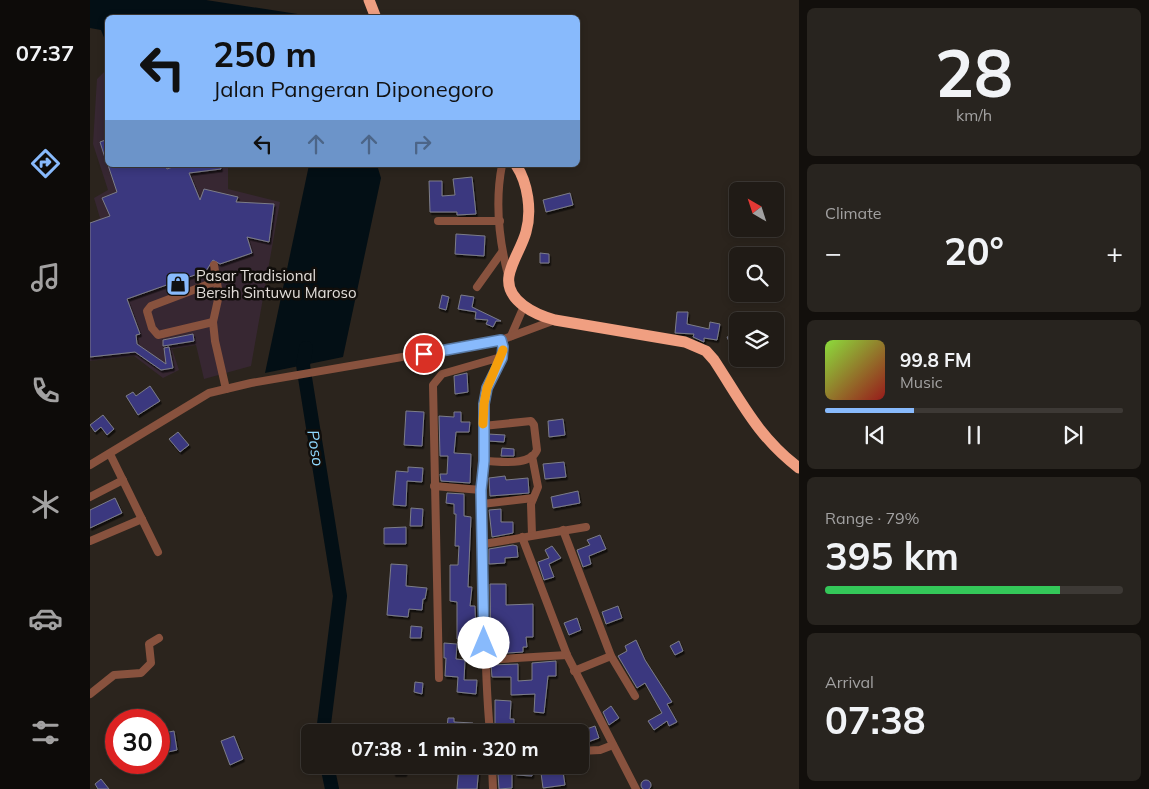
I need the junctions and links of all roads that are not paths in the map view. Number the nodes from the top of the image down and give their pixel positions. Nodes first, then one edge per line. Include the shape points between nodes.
1 (369, 0) edge
2 (375, 15) edge
3 (502, 167) edge
4 (517, 167) edge
5 (438, 221) dead end
6 (500, 221) junction
7 (502, 252) junction
8 (214, 265) dead end
9 (509, 277) junction
10 (217, 281) junction
11 (477, 287) dead end
12 (524, 306) junction
13 (556, 320) junction
14 (213, 322) junction
15 (511, 336) junction
16 (501, 340) junction
17 (502, 358) junction
18 (226, 389) junction
19 (483, 426) junction
20 (110, 454) junction
21 (532, 456) junction
22 (484, 461) junction
23 (90, 465) edge
24 (799, 468) edge
25 (123, 480) junction
26 (434, 486) junction
27 (481, 490) junction
28 (90, 496) edge
29 (533, 498) junction
30 (482, 504) junction
31 (142, 519) junction
32 (586, 527) dead end
33 (563, 530) junction
34 (532, 535) junction
35 (522, 537) junction
36 (90, 541) edge
37 (484, 544) junction
38 (158, 552) dead end
39 (159, 638) dead end
40 (567, 655) junction
41 (610, 656) junction
42 (484, 660) junction
43 (574, 671) junction
44 (439, 678) dead end
45 (90, 694) edge
46 (635, 696) dead end
47 (489, 724) edge
48 (612, 744) junction
49 (589, 751) edge
50 (492, 774) edge
51 (493, 789) edge
52 (636, 789) edge

1 - 2 highway
3 - 6 street via 498,185
4 - 9 highway via 526,186 528,221
5 - 6 street
6 - 7 street
7 - 9 street
7 - 11 street
8 - 10 street
9 - 12 highway via 512,292
10 - 14 street via 219,295
10 - 14 street via 151,306 147,311 158,336
12 - 13 highway
12 - 15 street
13 - 15 street
13 - 24 highway via 661,337 702,348 714,360 753,423 781,454
14 - 18 street
15 - 16 street
16 - 17 street
16 - 18 street
17 - 19 street via 487,388
17 - 26 street via 442,374 434,382
18 - 20 street via 199,397
19 - 21 street via 531,420 537,450
19 - 22 street
20 - 23 street
20 - 25 street
21 - 22 street via 518,461
21 - 29 street via 538,487
22 - 27 street
25 - 28 street
25 - 31 street
26 - 27 street
26 - 44 street
27 - 30 street
29 - 30 street
29 - 34 street via 530,514
30 - 37 street
31 - 36 street
31 - 38 street
32 - 33 street
33 - 34 street
33 - 41 street
34 - 35 street
35 - 37 street
35 - 40 street
37 - 42 street
39 - 45 street via 149,644 151,663 140,673 114,675
40 - 42 street
40 - 43 street
41 - 43 street
41 - 46 street
42 - 47 street
43 - 48 street
48 - 49 street
48 - 52 street
50 - 51 street

